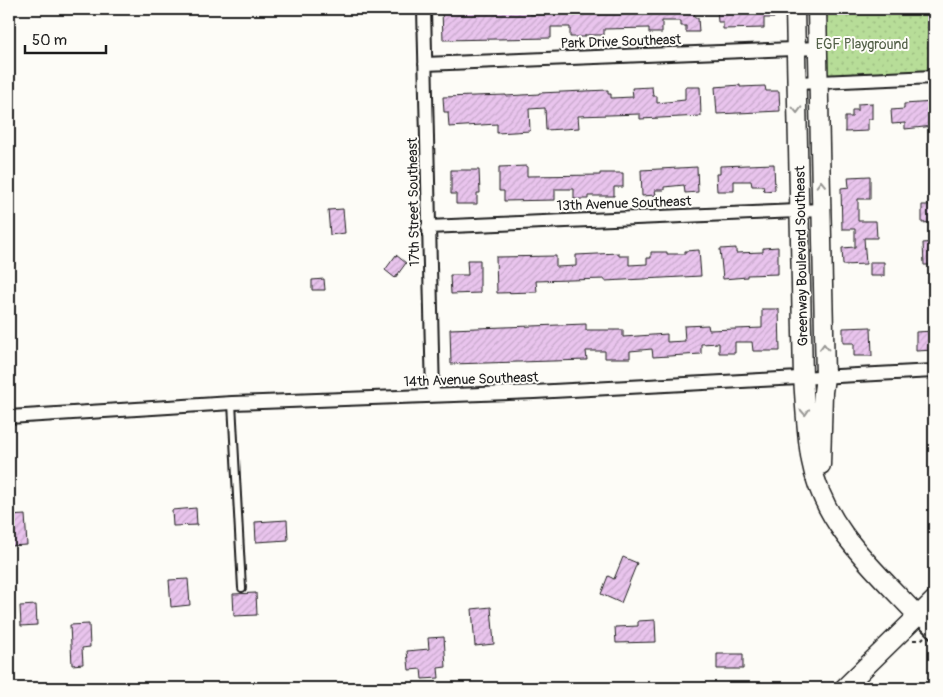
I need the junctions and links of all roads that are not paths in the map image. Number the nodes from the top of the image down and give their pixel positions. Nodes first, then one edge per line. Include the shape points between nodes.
1 (424, 9) edge
2 (795, 9) edge
3 (817, 9) edge
4 (818, 48) junction
5 (796, 49) junction
6 (425, 64) junction
7 (934, 77) edge
8 (819, 82) junction
9 (797, 83) junction
10 (821, 210) junction
11 (800, 211) junction
12 (428, 227) junction
13 (934, 371) edge
14 (803, 377) junction
15 (825, 377) junction
16 (433, 395) junction
17 (232, 403) junction
18 (9, 417) edge
19 (824, 500) junction
20 (242, 588) dead end
21 (934, 600) edge
22 (918, 616) junction
23 (934, 632) edge
24 (844, 688) edge

1 - 6 street, 17th Street Southeast
2 - 5 street, Greenway Boulevard Southeast
3 - 4 street, Greenway Boulevard Southeast
4 - 5 street, Park Drive Southeast
4 - 8 street, Greenway Boulevard Southeast
5 - 6 street, Park Drive Southeast
5 - 9 street, Greenway Boulevard Southeast
6 - 12 street, 17th Street Southeast
7 - 8 street
8 - 9 street
10 -> 8 street, Greenway Boulevard Southeast
9 -> 11 street, Greenway Boulevard Southeast
10 - 11 street, 13th Avenue Southeast
15 -> 10 street, Greenway Boulevard Southeast
11 - 12 street, 13th Avenue Southeast
11 - 14 street, Greenway Boulevard Southeast
12 - 16 street, 17th Street Southeast
13 - 15 street, 14th Avenue Southeast
14 - 15 street, 14th Avenue Southeast
14 - 16 street, 14th Avenue Southeast
14 -> 19 street, Greenway Boulevard Southeast via 811,463
15 - 19 street, Greenway Boulevard Southeast via 820,459
16 - 17 street, 14th Avenue Southeast
17 - 18 street, 14th Avenue Southeast
17 - 20 lane
19 - 22 street, Greenway Boulevard Southeast via 846,539
21 - 22 street
22 - 23 street
22 - 24 street

